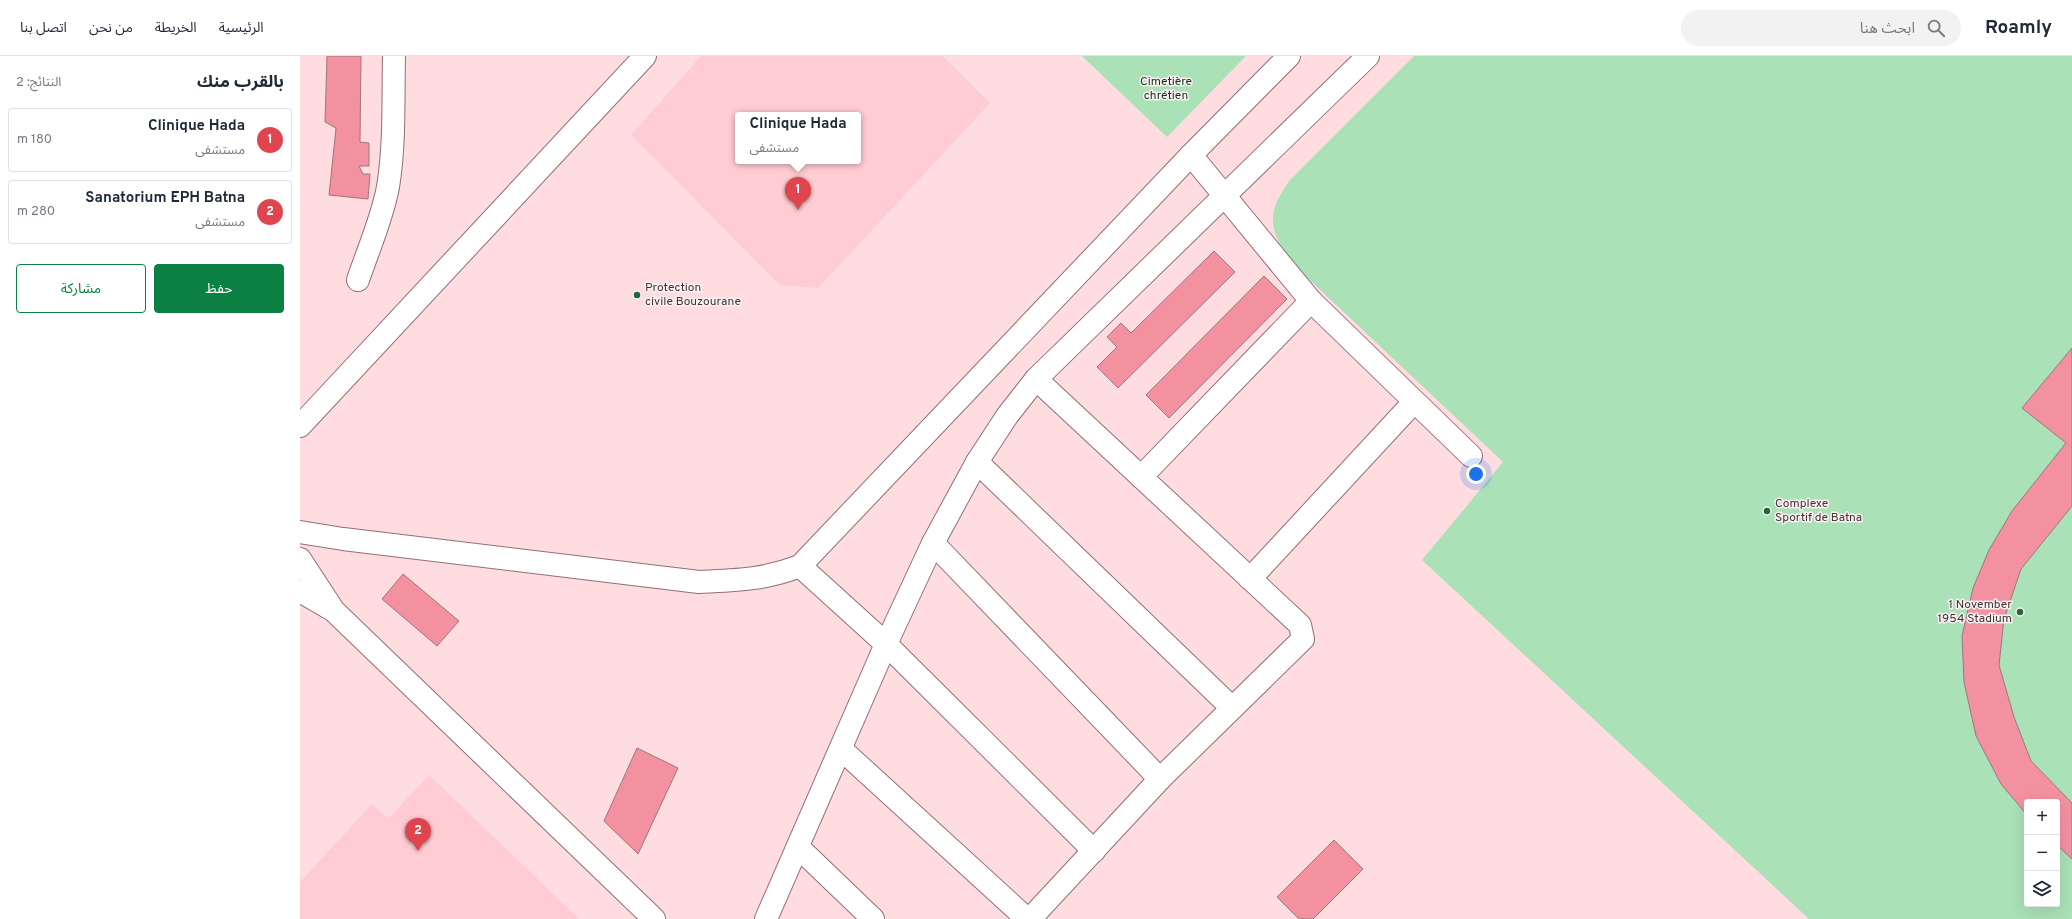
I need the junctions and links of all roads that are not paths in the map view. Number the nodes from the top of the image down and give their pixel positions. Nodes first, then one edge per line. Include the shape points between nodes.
1 (394, 56) edge
2 (645, 56) edge
3 (1289, 56) edge
4 (1368, 56) edge
5 (1191, 155) junction
6 (1225, 197) junction
7 (358, 280) dead end
8 (1311, 301) junction
9 (1036, 379) junction
10 (1414, 402) junction
11 (300, 426) edge
12 (1472, 456) dead end
13 (977, 462) junction
14 (1141, 477) junction
15 (300, 532) edge
16 (933, 543) junction
17 (300, 559) edge
18 (800, 566) junction
19 (1250, 580) junction
20 (300, 591) edge
21 (334, 611) junction
22 (886, 644) junction
23 (1231, 707) junction
24 (841, 749) junction
25 (1160, 778) junction
26 (798, 847) junction
27 (1094, 851) junction
28 (654, 919) edge
29 (766, 919) edge
30 (873, 919) edge
31 (1029, 919) edge

1 - 7 street via 392,150 388,188
2 - 11 street
3 - 5 street
4 - 6 street
5 - 6 street
5 - 18 street
6 - 8 street
6 - 9 street
8 - 10 street
8 - 14 street
9 - 13 street via 1007,416
9 - 14 street
10 - 12 street
10 - 19 street
13 - 16 street
13 - 23 street
14 - 19 street
15 - 18 street via 699,582 749,580 777,575
16 - 22 street
16 - 25 street
17 - 21 street
18 - 22 street
19 - 23 street via 1300,624 1303,639
20 - 21 street
21 - 28 street
22 - 24 street
22 - 27 street
23 - 25 street
24 - 26 street
24 - 31 street
25 - 27 street
26 - 29 street
26 - 30 street
27 - 31 street

